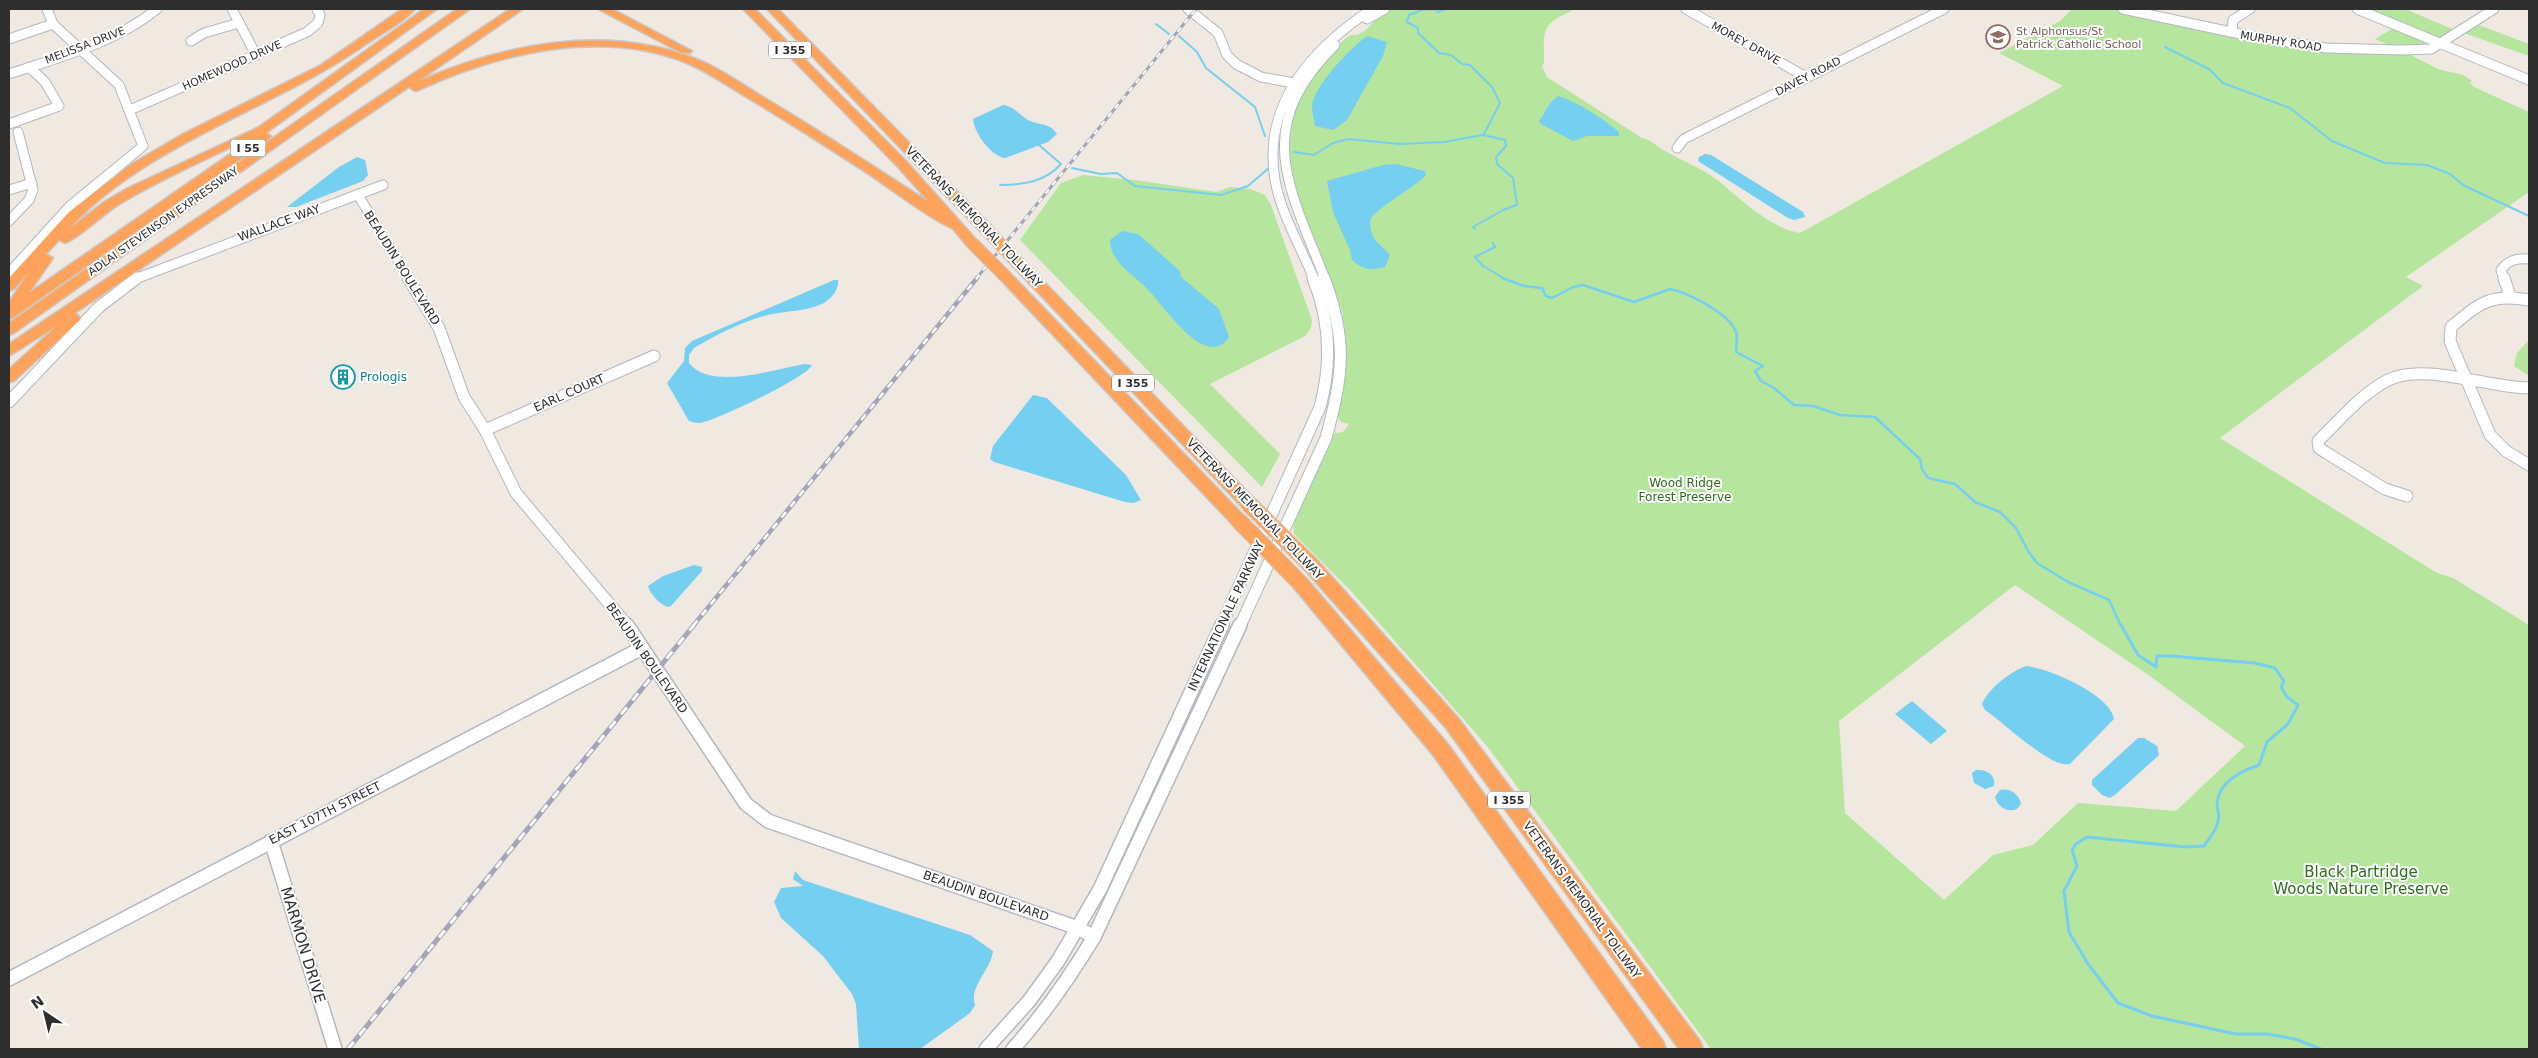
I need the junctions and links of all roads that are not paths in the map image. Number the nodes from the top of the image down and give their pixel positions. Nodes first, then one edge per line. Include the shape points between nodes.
1 (47, 9) edge
2 (157, 9) edge
3 (232, 9) edge
4 (316, 9) edge
5 (409, 9) edge
6 (447, 9) edge
7 (464, 9) edge
8 (517, 9) edge
9 (604, 9) edge
10 (749, 9) edge
11 (772, 9) edge
12 (781, 9) edge
13 (1188, 9) edge
14 (1372, 9) edge
15 (1385, 9) edge
16 (1686, 9) edge
17 (1944, 9) edge
18 (2123, 9) edge
19 (2250, 9) edge
20 (2358, 9) edge
21 (2494, 9) edge
22 (2137, 10) edge
23 (428, 11) edge
24 (239, 23) junction
25 (53, 24) junction
26 (796, 32) junction
27 (2232, 32) junction
28 (9, 39) edge
29 (191, 40) dead end
30 (2441, 44) junction
31 (78, 48) junction
32 (256, 55) junction
33 (29, 67) junction
34 (9, 74) edge
35 (369, 76) junction
36 (1806, 76) junction
37 (2529, 80) edge
38 (1297, 84) junction
39 (130, 110) junction
40 (778, 110) junction
41 (272, 123) junction
42 (9, 124) edge
43 (345, 126) junction
44 (18, 132) dead end
45 (21, 144) junction
46 (9, 148) edge
47 (1677, 148) dead end
48 (1278, 149) junction
49 (32, 183) junction
50 (383, 185) dead end
51 (9, 190) edge
52 (358, 194) junction
53 (9, 220) edge
54 (956, 226) junction
55 (184, 234) junction
56 (122, 235) junction
57 (2529, 259) edge
58 (9, 273) edge
59 (9, 286) edge
60 (2510, 296) junction
61 (2529, 300) edge
62 (9, 313) edge
63 (9, 330) edge
64 (9, 350) edge
65 (654, 356) dead end
66 (9, 377) edge
67 (2467, 381) junction
68 (2529, 388) edge
69 (9, 402) edge
70 (485, 430) junction
71 (2529, 464) edge
72 (2407, 496) dead end
73 (642, 648) junction
74 (271, 841) junction
75 (1078, 928) junction
76 (1094, 937) junction
77 (9, 979) edge
78 (335, 1049) edge
79 (986, 1049) edge
80 (1013, 1049) edge
81 (1655, 1049) edge
82 (1692, 1049) edge

1 - 25 street
2 - 31 street, MELISSA DRIVE via 124,31
3 - 24 street
4 - 32 street, HOMEWOOD DRIVE via 320,19 316,27
5 - 59 highway via 325,67 187,137 134,168 74,215
6 - 56 highway, ADLAI STEVENSON EXPRESSWAY / I 55
7 - 35 highway, ADLAI STEVENSON EXPRESSWAY / I 55
8 - 43 highway
9 - 40 highway via 724,72
10 - 54 highway, VETERANS MEMORIAL TOLLWAY / I 355 via 902,164
11 - 26 highway, VETERANS MEMORIAL TOLLWAY / I 355
12 - 26 highway
13 - 38 street via 1214,29 1223,49 1236,64 1260,76
14 - 38 street, INTERNATIONALE PARKWAY via 1325,44 1312,57
15 - 38 street, INTERNATIONALE PARKWAY via 1351,30
16 - 36 street, MOREY DRIVE
17 - 36 street, DAVEY ROAD
18 - 22 street, MURPHY ROAD
19 - 27 street via 2233,20
20 - 30 street
21 - 30 street
22 - 27 street, MURPHY ROAD
23 - 41 highway
24 - 29 street
24 - 32 street
25 - 28 street
25 - 31 street
26 - 82 highway, VETERANS MEMORIAL TOLLWAY / I 355, bridge via 1310,564 1452,723
27 - 30 street, MURPHY ROAD via 2326,48 2410,50 2431,49
30 - 37 street
31 - 33 street, MELISSA DRIVE
31 - 39 street via 119,85
32 - 39 street, HOMEWOOD DRIVE
33 - 34 street, MELISSA DRIVE
33 - 42 street via 45,82 59,106
35 - 63 highway, ADLAI STEVENSON EXPRESSWAY / I 55
35 - 64 highway via 137,247 19,338
36 - 47 street, DAVEY ROAD via 1684,138
38 - 48 street, INTERNATIONALE PARKWAY via 1278,113
39 - 58 street via 143,146 59,216
40 - 43 highway via 703,66 677,56 637,47 588,45 548,48 476,63 418,86
40 - 54 highway
41 - 56 highway
41 - 62 highway via 140,187 88,219 45,260
43 - 55 highway
44 - 45 street
45 - 46 street
45 - 49 street
48 - 75 street, INTERNATIONALE PARKWAY via 1276,181 1325,317 1328,346 1325,392 1295,470 1100,889
48 - 76 street, INTERNATIONALE PARKWAY via 1288,185 1333,298 1341,361 1335,401 1326,438 1306,484
49 - 51 street
49 - 53 street via 32,196
50 - 52 street, WALLACE WAY
52 - 69 street, WALLACE WAY via 136,278 110,297
52 - 70 street, BEAUDIN BOULEVARD via 439,328 461,390
54 - 81 highway, VETERANS MEMORIAL TOLLWAY / I 355, bridge via 1300,584 1440,749
55 - 64 highway
55 - 66 highway via 72,319
56 - 62 highway, ADLAI STEVENSON EXPRESSWAY / I 55
57 - 60 street via 2515,260 2501,270
60 - 61 street
60 - 67 street via 2486,299 2451,327 2450,341
65 - 70 street, EARL COURT
67 - 68 street
67 - 71 street via 2490,435 2506,451
67 - 72 street via 2411,373 2390,379 2318,441 2319,448 2325,452 2385,489
70 - 73 street, BEAUDIN BOULEVARD via 516,493 623,619
73 - 74 street, EAST 107TH STREET
73 - 75 street, BEAUDIN BOULEVARD via 746,804 768,821
74 - 77 street, EAST 107TH STREET
74 - 78 street, MARMON DRIVE
75 - 76 street, BEAUDIN BOULEVARD
75 - 79 street, INTERNATIONALE PARKWAY via 1029,1001
76 - 80 street, INTERNATIONALE PARKWAY via 1047,1009

